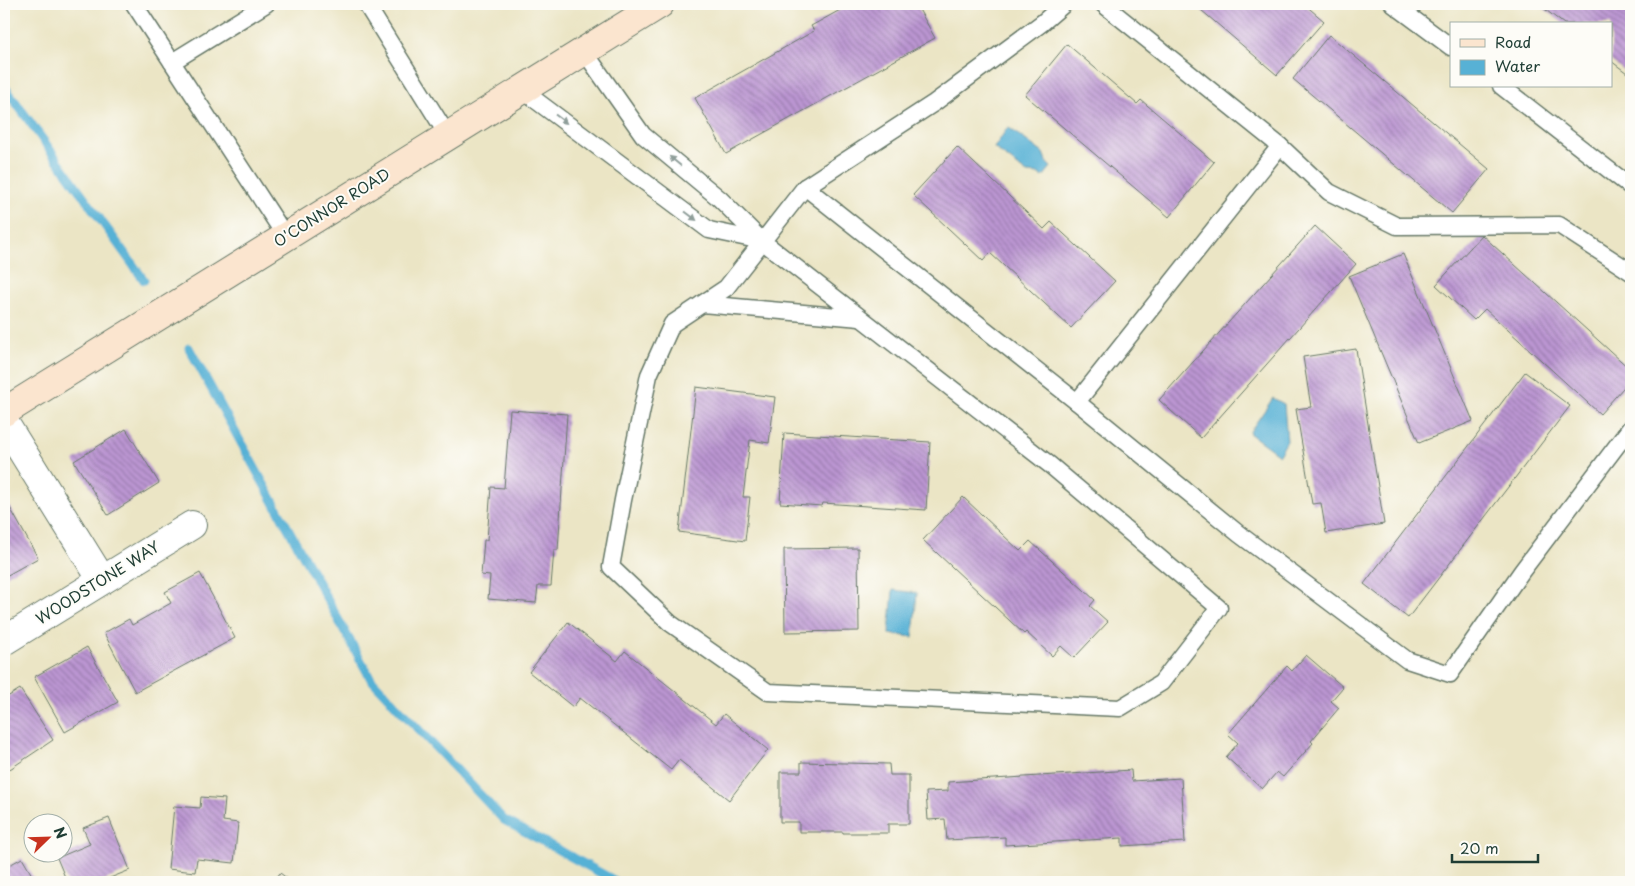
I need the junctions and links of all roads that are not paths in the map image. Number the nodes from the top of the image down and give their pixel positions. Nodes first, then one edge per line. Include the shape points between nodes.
1 (134, 4) edge
2 (266, 4) edge
3 (366, 4) edge
4 (660, 4) edge
5 (1064, 4) edge
6 (1104, 4) edge
7 (1393, 4) edge
8 (1450, 47) edge
9 (584, 50) junction
10 (172, 62) junction
11 (1504, 88) edge
12 (522, 90) junction
13 (448, 136) junction
14 (1280, 146) junction
15 (805, 187) junction
16 (1631, 187) edge
17 (286, 237) junction
18 (762, 241) junction
19 (1631, 272) edge
20 (702, 304) junction
21 (860, 318) junction
22 (1077, 402) junction
23 (4, 412) edge
24 (4, 422) edge
25 (1631, 427) edge
26 (192, 525) dead end
27 (102, 580) junction
28 (4, 642) edge

1 - 10 lane
2 - 10 lane
3 - 13 lane
4 - 9 main road, O'CONNOR ROAD
5 - 15 lane via 934,103
6 - 14 lane
7 - 8 lane
9 - 12 main road, O'CONNOR ROAD
18 -> 9 lane via 720,199 643,135
10 - 17 lane
11 - 16 lane
12 - 13 main road, O'CONNOR ROAD
12 -> 18 lane via 709,230
13 - 17 main road, O'CONNOR ROAD
14 - 19 lane via 1329,192 1397,226 1560,225
14 - 22 lane
15 - 18 lane
15 - 22 lane
17 - 23 main road, O'CONNOR ROAD
18 - 20 lane via 726,288
18 - 21 lane
20 - 21 lane
20 - 21 lane via 672,324 649,374 611,567 670,623 768,692 1120,708 1161,683 1219,608 1050,465
22 - 25 lane via 1239,534 1407,660 1450,674 1522,571
24 - 27 street
26 - 27 street, WOODSTONE WAY
27 - 28 street, WOODSTONE WAY

